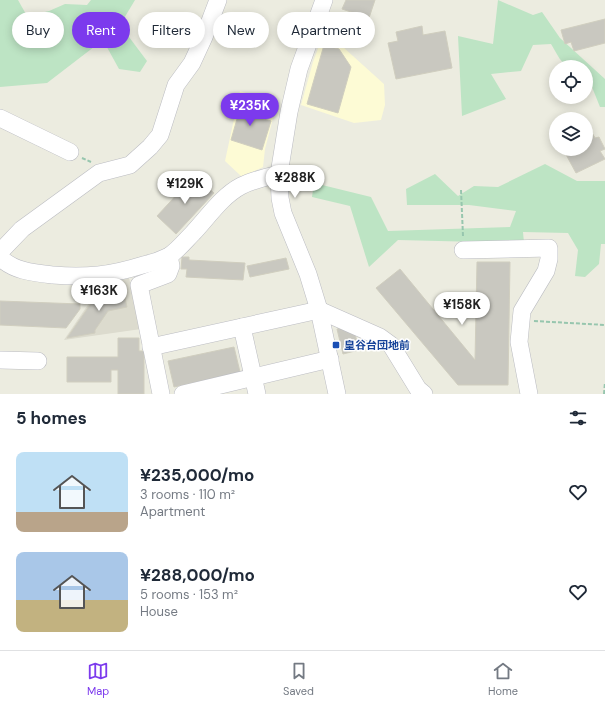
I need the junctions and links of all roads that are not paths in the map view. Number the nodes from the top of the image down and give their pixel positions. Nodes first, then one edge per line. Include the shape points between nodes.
1 (218, 0) edge
2 (324, 0) edge
3 (0, 118) edge
4 (70, 152) dead end
5 (279, 174) junction
6 (463, 250) road end
7 (169, 256) junction
8 (1, 259) edge
9 (319, 310) junction
10 (242, 327) junction
11 (151, 347) junction
12 (330, 359) junction
13 (0, 360) edge
14 (38, 361) dead end
15 (253, 377) junction
16 (161, 394) edge
17 (183, 394) edge
18 (257, 394) edge
19 (337, 394) edge
20 (424, 394) edge
21 (529, 394) edge

1 - 8 street via 192,63 176,85 160,134 150,147 130,165 99,173 22,229
2 - 5 street via 299,69
3 - 4 street
5 - 7 street via 240,186 224,198
5 - 9 street via 283,213 308,274
6 - 21 street via 549,248 546,271 522,311 519,342
7 - 8 street via 125,271 74,277 19,269
7 - 11 street via 171,266 168,274 139,285
9 - 10 street
9 - 12 street
9 - 20 street via 380,337 391,345 418,390
10 - 11 street
10 - 15 street
11 - 16 street
12 - 15 street
12 - 19 street
13 - 14 street
15 - 17 street
15 - 18 street

